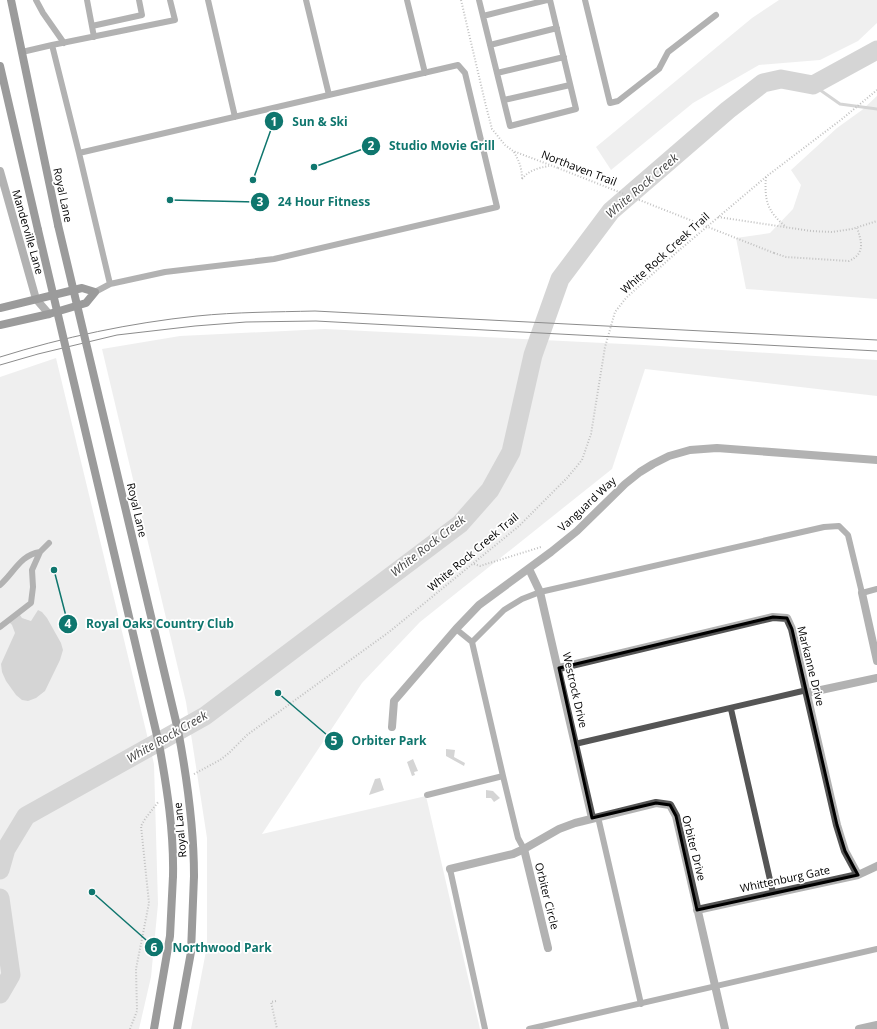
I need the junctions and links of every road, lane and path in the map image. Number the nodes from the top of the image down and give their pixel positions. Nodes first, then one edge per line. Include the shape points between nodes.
1 (10, 0) edge
2 (36, 0) edge
3 (87, 0) edge
4 (139, 0) edge
5 (170, 0) edge
6 (208, 0) edge
7 (306, 0) edge
8 (407, 0) edge
9 (461, 0) edge
10 (479, 0) edge
11 (549, 0) edge
12 (585, 0) edge
13 (716, 15) dead end
14 (483, 16) junction
15 (92, 26) junction
16 (557, 28) junction
17 (94, 37) junction
18 (64, 43) junction
19 (52, 45) junction
20 (490, 45) junction
21 (22, 52) junction
22 (564, 57) junction
23 (0, 67) edge
24 (424, 73) junction
25 (497, 73) junction
26 (570, 85) junction
27 (877, 90) edge
28 (329, 95) junction
29 (504, 100) junction
30 (235, 117) junction
31 (513, 151) junction
32 (79, 153) junction
33 (550, 166) junction
34 (0, 171) edge
35 (766, 176) junction
36 (718, 217) junction
37 (877, 221) edge
38 (787, 227) junction
39 (858, 228) junction
40 (110, 284) junction
41 (95, 292) junction
42 (36, 299) junction
43 (0, 308) edge
44 (48, 314) junction
45 (0, 325) edge
46 (877, 460) edge
47 (49, 543) dead end
48 (40, 552) junction
49 (551, 552) junction
50 (474, 564) junction
51 (529, 569) junction
52 (0, 585) edge
53 (877, 589) edge
54 (540, 592) junction
55 (862, 592) junction
56 (0, 627) edge
57 (456, 629) junction
58 (472, 642) junction
59 (877, 661) edge
60 (559, 668) junction
61 (877, 678) edge
62 (807, 692) junction
63 (731, 709) junction
64 (392, 727) dead end
65 (575, 744) junction
66 (503, 776) junction
67 (190, 777) dead end
68 (427, 795) dead end
69 (160, 799) dead end
70 (595, 817) junction
71 (524, 849) junction
72 (877, 866) edge
73 (450, 869) joint
74 (858, 875) junction
75 (773, 893) junction
76 (697, 910) junction
77 (548, 948) dead end
78 (877, 949) edge
79 (716, 986) junction
80 (276, 1001) dead end
81 (641, 1004) junction
82 (874, 1027) edge
83 (130, 1029) edge
84 (154, 1029) edge
85 (177, 1029) edge
86 (277, 1029) edge
87 (485, 1029) edge
88 (529, 1029) edge
89 (725, 1029) edge
90 (859, 1029) edge

1 - 21 main road, Royal Lane
2 - 18 lane
3 - 15 lane
4 - 15 lane via 142,15
5 - 17 lane via 175,20
6 - 30 lane
7 - 28 lane
8 - 24 lane
9 - 31 path, Northaven Trail via 492,130
10 - 14 lane
11 - 14 lane
11 - 16 lane
12 - 13 lane via 610,103 618,101 659,69 668,52
14 - 20 lane
15 - 17 lane
16 - 20 lane
16 - 22 lane
17 - 18 lane
18 - 19 lane
19 - 21 lane
19 - 32 lane
20 - 25 lane
21 - 85 main road, Royal Lane, bridge via 58,225 178,730 186,774 194,849 194,876 191,952
22 - 25 lane
22 - 26 lane
23 - 84 main road, Royal Lane, bridge via 160,744 167,784 173,876 170,936
24 - 28 lane
24 - 40 lane via 458,65 465,73 497,208 274,259 165,272
25 - 29 lane
26 - 29 lane
26 - 29 lane via 576,109 510,126
27 - 35 path, White Rock Creek Trail
28 - 30 lane
30 - 32 lane
31 - 33 path, Northaven Trail
31 - 33 path via 519,160 522,179 527,173
32 - 40 lane
33 - 39 path, Northaven Trail, bridge via 786,257 848,261 856,258 862,241
34 - 42 street, Manderville Lane
35 - 36 path, White Rock Creek Trail
35 - 38 path via 766,199 770,210 775,218
36 - 38 path
36 - 50 path, White Rock Creek Trail via 635,289 615,312 605,346 591,434 582,460 519,526
37 - 39 path
38 - 39 path via 811,232
40 - 41 lane
41 - 42 main road via 82,288
41 - 44 main road via 86,303
42 - 43 main road
42 - 44 street, Manderville Lane
44 - 45 main road
46 - 49 street, Vanguard Way via 717,448 690,450 669,456 640,472
47 - 48 lane
48 - 52 lane via 22,560
48 - 56 lane via 32,570 31,603
49 - 50 path via 542,547 480,566
49 - 51 street, Vanguard Way
50 - 67 path, White Rock Creek Trail via 389,632 246,735 229,754
51 - 54 street, Westrock Drive
51 - 57 street, Vanguard Way via 479,605
53 - 55 lane
54 - 55 lane via 824,527 839,526 848,535
54 - 58 lane via 504,610
54 - 60 street, Westrock Drive
55 - 59 street
57 - 58 lane
57 - 64 street, Vanguard Way via 394,701
58 - 66 lane
60 - 62 street, Markanne Drive via 773,617 786,618 792,629
60 - 65 street, Westrock Drive
61 - 62 street
62 - 63 lane
62 - 74 street, Markanne Drive via 837,825 845,851
63 - 65 lane
63 - 75 lane
65 - 70 street, Westrock Drive
66 - 68 lane
66 - 71 lane via 518,838
69 - 83 path via 141,826 149,903 136,969 136,1011
70 - 71 street, Orbiter Drive via 558,829
70 - 76 street, Orbiter Drive via 656,803 670,805 676,816
70 - 81 lane
71 - 73 street, Orbiter Drive
71 - 77 street, Orbiter Circle
72 - 74 street, Whittenburg Gate
73 - 87 lane
74 - 75 street, Whittenburg Gate
75 - 76 street, Whittenburg Gate
76 - 79 street, Orbiter Drive
78 - 79 lane
79 - 81 lane
79 - 89 street, Orbiter Drive
80 - 86 path via 271,1002
81 - 88 lane
82 - 90 street

